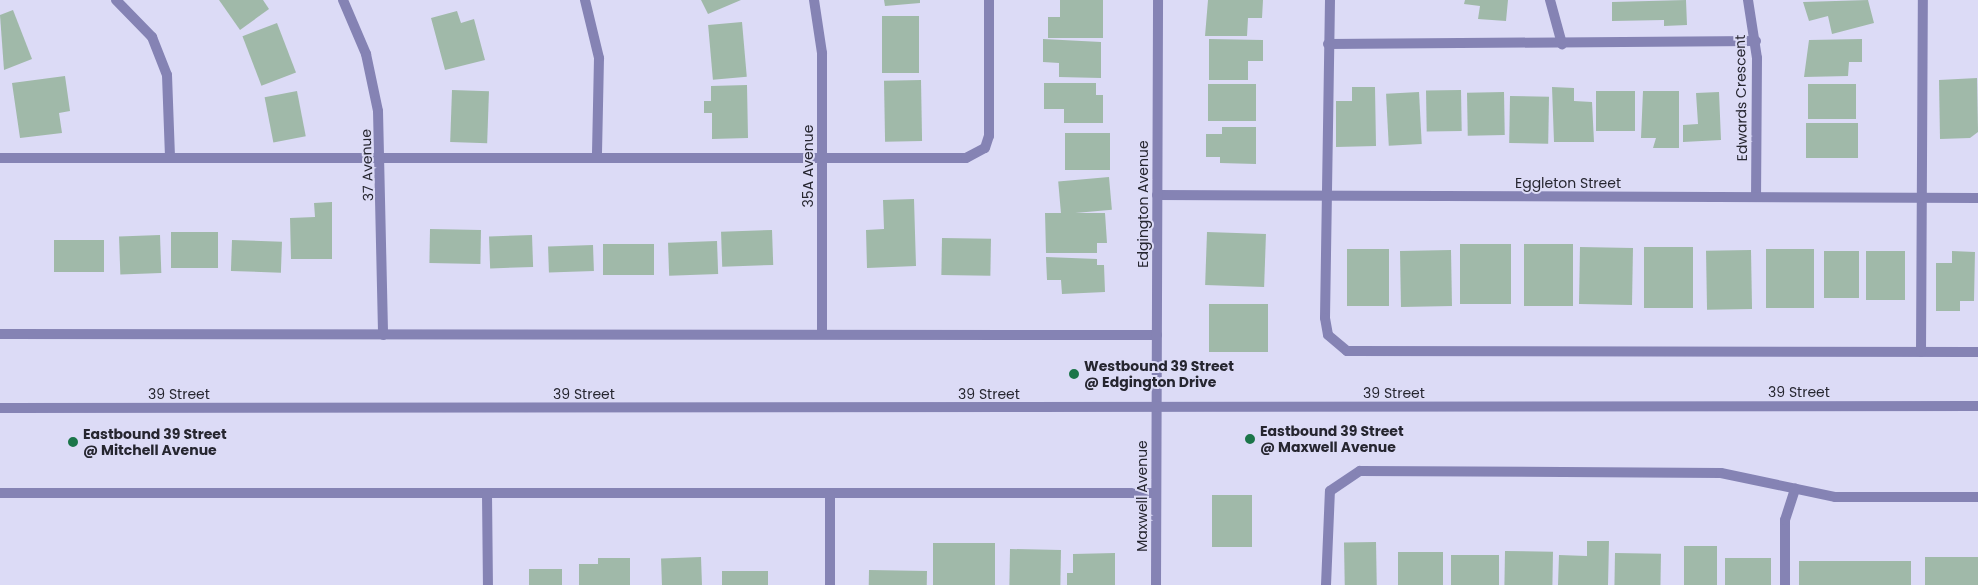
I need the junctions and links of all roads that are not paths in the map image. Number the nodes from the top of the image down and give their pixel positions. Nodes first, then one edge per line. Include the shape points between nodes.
1 (116, 0) edge
2 (343, 0) edge
3 (585, 0) edge
4 (814, 0) edge
5 (989, 0) edge
6 (1158, 0) edge
7 (1330, 0) edge
8 (1550, 0) edge
9 (1748, 0) edge
10 (1923, 0) edge
11 (1756, 41) junction
12 (1328, 44) junction
13 (1562, 44) junction
14 (170, 156) junction
15 (597, 156) junction
16 (0, 158) edge
17 (822, 159) junction
18 (382, 160) junction
19 (1157, 195) junction
20 (1326, 196) junction
21 (1756, 196) junction
22 (1921, 198) junction
23 (1978, 198) edge
24 (0, 334) edge
25 (822, 334) junction
26 (383, 335) junction
27 (1157, 335) junction
28 (1921, 352) junction
29 (1978, 352) edge
30 (1978, 406) edge
31 (0, 408) edge
32 (1157, 408) junction
33 (1795, 489) junction
34 (0, 493) edge
35 (1156, 493) junction
36 (488, 494) junction
37 (830, 494) junction
38 (1978, 498) edge
39 (488, 585) edge
40 (830, 585) edge
41 (1156, 585) edge
42 (1326, 585) edge
43 (1785, 585) edge

1 - 14 street via 152,36 167,75
2 - 18 street, 37 Avenue via 366,54
3 - 15 street via 599,58
4 - 17 street, 35A Avenue via 822,53
5 - 17 street via 989,136 985,148 966,158
6 - 19 street, Edgington Avenue
7 - 12 street
8 - 13 street
9 - 11 street, Edwards Crescent
10 - 22 street
11 - 13 street
11 - 21 street, Edwards Crescent
12 - 13 street
12 - 20 street
14 - 16 street
14 - 18 street
15 - 17 street
15 - 18 street
17 - 25 street, 35A Avenue
18 - 26 street, 37 Avenue
19 - 20 street, Eggleton Street
19 - 27 street, Edgington Avenue
20 - 21 street, Eggleton Street
20 - 28 street via 1325,318 1328,336 1347,351
21 - 22 street, Eggleton Street
22 - 23 street, Eggleton Street
22 - 28 street
24 - 26 street
25 - 26 street
25 - 27 street
27 - 32 street, Edgington Avenue
28 - 29 street
30 - 32 street, 39 Street
31 - 32 street, 39 Street
32 - 35 street, Maxwell Avenue
33 - 38 street via 1835,498
33 - 42 street via 1721,473 1360,471 1330,492
33 - 43 street via 1785,520
34 - 36 street
35 - 37 street
35 - 41 street, Maxwell Avenue
36 - 37 street
36 - 39 street
37 - 40 street

